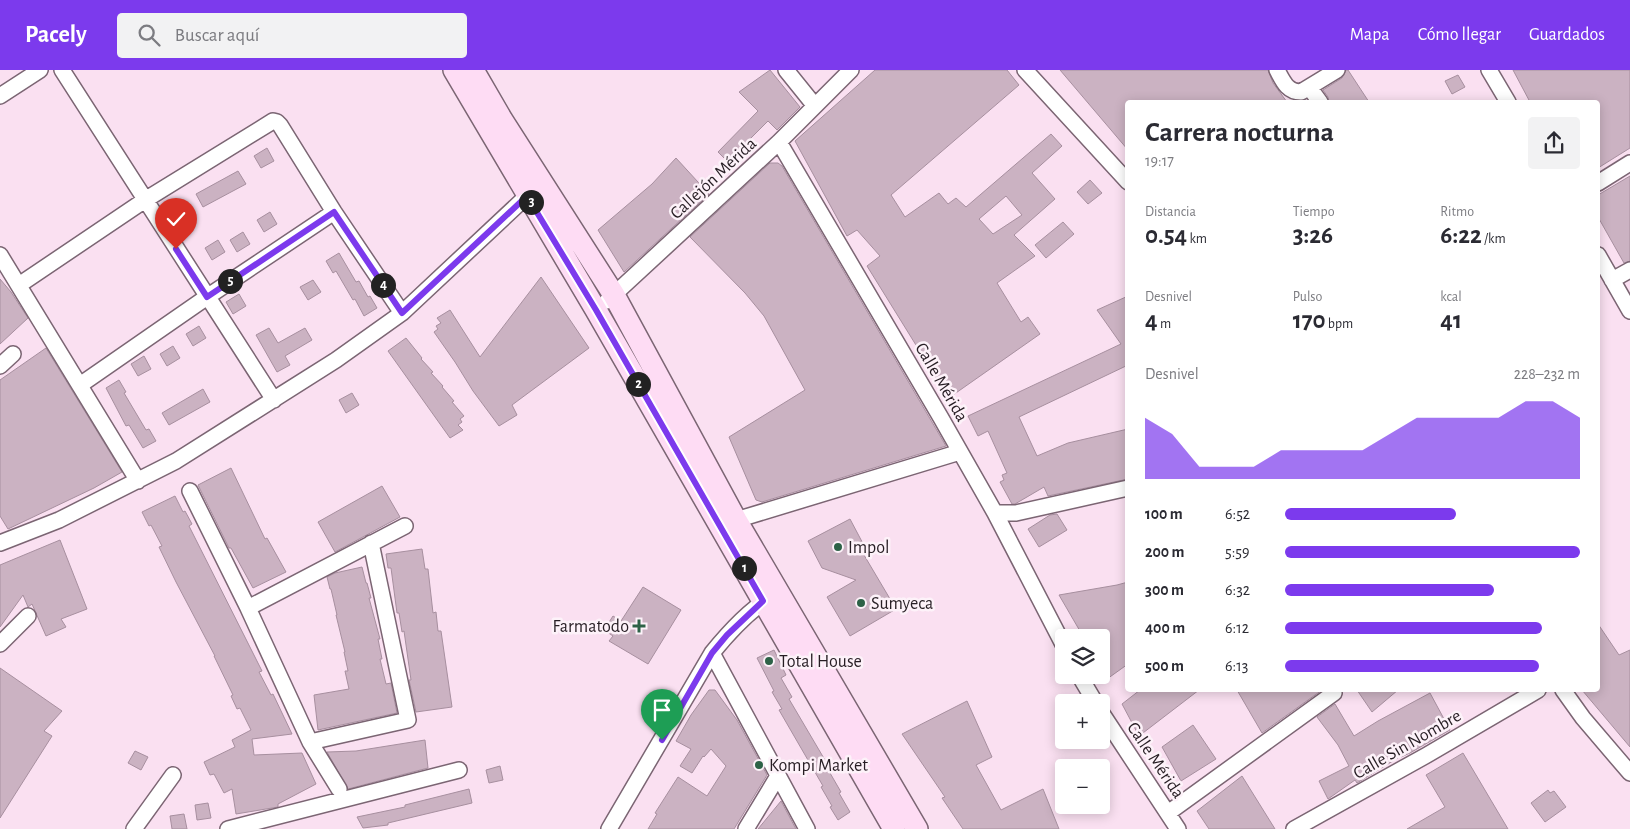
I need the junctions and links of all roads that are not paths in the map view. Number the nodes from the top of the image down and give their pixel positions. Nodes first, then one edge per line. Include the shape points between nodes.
1 (40, 70) edge
2 (62, 70) edge
3 (454, 70) edge
4 (473, 70) edge
5 (786, 70) edge
6 (852, 70) edge
7 (1025, 70) edge
8 (1277, 70) edge
9 (1337, 70) edge
10 (1489, 70) edge
11 (1309, 87) junction
12 (0, 96) edge
13 (1319, 100) edge
14 (1507, 100) edge
15 (815, 106) junction
16 (779, 142) junction
17 (1630, 163) edge
18 (1125, 179) edge
19 (1600, 181) edge
20 (527, 196) junction
21 (145, 200) junction
22 (334, 212) junction
23 (0, 255) edge
24 (1600, 259) edge
25 (1630, 270) edge
26 (1612, 280) junction
27 (19, 285) junction
28 (614, 295) junction
29 (207, 297) junction
30 (596, 310) junction
31 (1630, 311) edge
32 (402, 313) junction
33 (13, 354) dead end
34 (0, 366) edge
35 (80, 385) junction
36 (274, 400) junction
37 (960, 452) junction
38 (138, 481) junction
39 (1125, 489) edge
40 (190, 491) dead end
41 (995, 514) junction
42 (736, 520) junction
43 (405, 526) dead end
44 (0, 543) edge
45 (371, 543) junction
46 (771, 597) junction
47 (248, 608) junction
48 (28, 616) dead end
49 (1055, 629) edge
50 (0, 644) edge
51 (712, 653) junction
52 (1535, 692) edge
53 (1564, 692) edge
54 (1334, 693) dead end
55 (1110, 726) edge
56 (310, 742) junction
57 (459, 770) dead end
58 (1630, 773) edge
59 (173, 775) dead end
60 (778, 776) junction
61 (339, 789) dead end
62 (1168, 813) junction
63 (134, 829) edge
64 (228, 829) edge
65 (610, 829) edge
66 (746, 829) edge
67 (807, 829) edge
68 (894, 829) edge
69 (916, 829) edge
70 (1178, 829) edge
71 (1294, 829) edge

1 - 12 street
2 - 21 street
3 - 20 street
4 - 28 street
5 - 15 street
6 - 15 street, Callejón Mérida
7 - 18 street
8 - 11 street via 1287,87 1295,92
9 - 11 street
10 - 14 street
11 - 13 street
15 - 16 street, Callejón Mérida
16 - 28 street, Callejón Mérida
16 - 37 street, Calle Mérida
17 - 19 street
20 - 30 street
20 - 32 street
21 - 22 street via 273,121 280,125
21 - 27 street
21 - 29 street
22 - 29 street
22 - 32 street
23 - 27 street
24 - 26 street
25 - 26 street
26 - 31 street
27 - 35 street
28 - 30 street, Callejón Mérida
28 - 42 street
29 - 35 street
29 - 36 street
30 - 46 street
32 - 36 street
33 - 34 street
35 - 38 street
36 - 38 street
37 - 41 street, Calle Mérida
37 - 42 street
38 - 44 street via 59,520
39 - 41 street via 1016,513
40 - 47 street
41 - 49 street, Calle Mérida
42 - 46 street
43 - 45 street
45 - 47 street
45 - 56 street via 408,720
46 - 51 street via 727,635
46 - 68 street
46 - 69 street
47 - 56 street
48 - 50 street
51 - 60 street
51 - 65 street
52 - 71 street, Calle Sin Nombre
53 - 58 street
54 - 62 street
55 - 62 street, Calle Mérida
56 - 61 street
57 - 64 street
59 - 63 street
60 - 66 street
60 - 67 street
62 - 70 street, Calle Mérida

